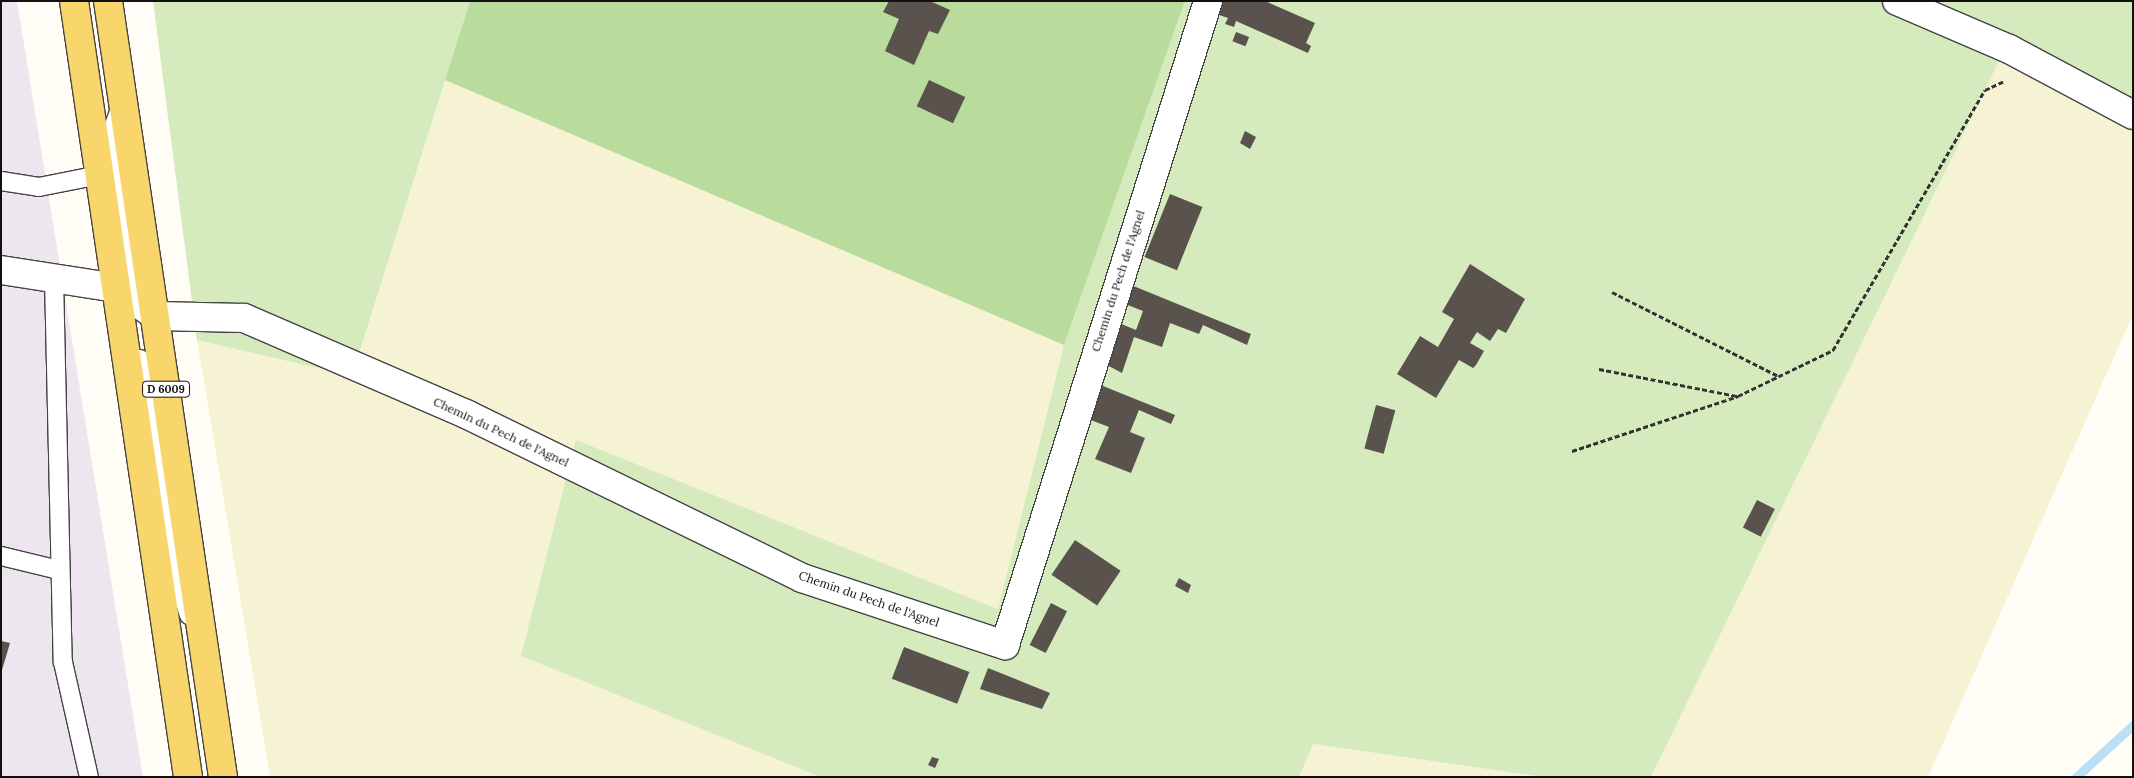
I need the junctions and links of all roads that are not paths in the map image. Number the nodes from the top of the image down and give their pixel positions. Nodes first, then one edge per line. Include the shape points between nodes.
1 (74, 1) edge
2 (108, 1) edge
3 (1208, 1) edge
4 (1897, 1) edge
5 (123, 101) junction
6 (2133, 115) edge
7 (107, 173) junction
8 (1, 182) edge
9 (1, 270) edge
10 (54, 278) junction
11 (124, 293) junction
12 (156, 316) junction
13 (1, 556) edge
14 (59, 570) junction
15 (202, 654) junction
16 (89, 777) edge
17 (188, 777) edge
18 (223, 777) edge

1 - 7 main road, D 6009
2 - 5 main road, D 6009
3 - 12 street, Chemin du Pech de l'Agnel via 1005,645 802,578 466,414 244,318
4 - 6 street via 2038,64
5 - 7 lane via 110,136
5 - 12 main road, D 6009
7 - 8 lane via 39,187
7 - 11 main road, D 6009
9 - 10 street
10 - 11 street
10 - 14 lane
11 - 12 street
11 - 15 lane via 171,561
11 - 17 main road, D 6009
12 - 15 main road, D 6009
13 - 14 lane
14 - 16 lane via 63,662
15 - 18 main road, D 6009

